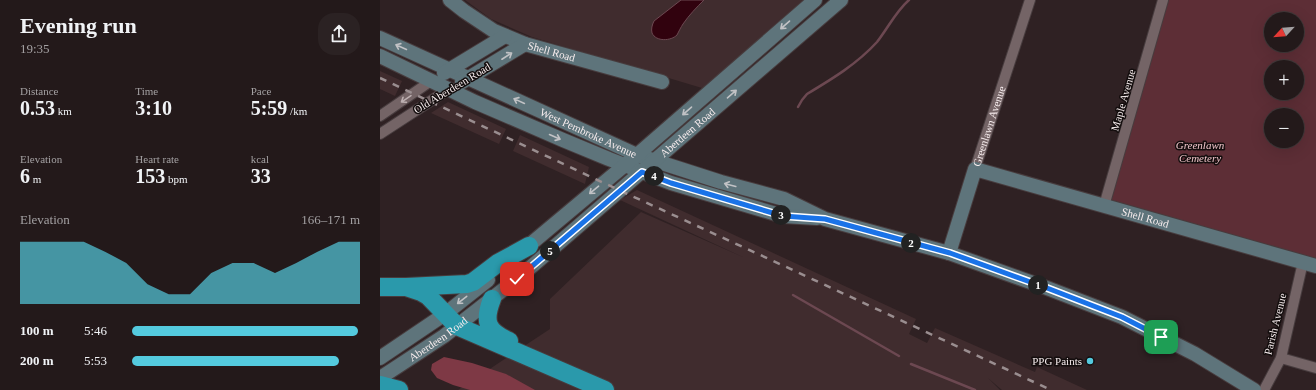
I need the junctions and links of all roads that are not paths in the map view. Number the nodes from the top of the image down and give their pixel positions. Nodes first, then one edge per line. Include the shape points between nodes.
1 (450, 0) edge
2 (815, 0) edge
3 (840, 0) edge
4 (1030, 0) edge
5 (1164, 0) edge
6 (505, 36) junction
7 (380, 38) edge
8 (525, 44) junction
9 (380, 56) edge
10 (450, 70) junction
11 (468, 78) junction
12 (431, 81) junction
13 (662, 82) dead end
14 (449, 90) junction
15 (380, 116) edge
16 (380, 134) edge
17 (637, 155) junction
18 (655, 161) junction
19 (624, 165) junction
20 (975, 169) junction
21 (642, 172) junction
22 (1104, 206) junction
23 (825, 219) junction
24 (529, 246) junction
25 (950, 253) junction
26 (1309, 264) edge
27 (380, 286) edge
28 (406, 287) junction
29 (492, 300) junction
30 (451, 320) junction
31 (380, 358) edge
32 (1281, 358) junction
33 (1316, 368) edge
34 (380, 378) edge
35 (380, 385) edge
36 (597, 386) edge
37 (399, 390) edge
38 (1254, 390) edge
39 (1264, 390) edge

1 - 6 main road, Shell Road via 470,16
2 -> 17 main road, Aberdeen Road
18 -> 3 main road, Aberdeen Road
4 - 20 street, Greenlawn Avenue
5 - 22 street, Maple Avenue
6 - 8 main road, Shell Road
6 - 10 main road, Old Aberdeen Road
10 -> 7 main road, West Pembroke Avenue
11 -> 8 main road, Old Aberdeen Road
8 - 13 main road, Shell Road
9 - 12 main road, West Pembroke Avenue
10 - 11 main road, West Pembroke Avenue
10 - 12 main road, Old Aberdeen Road
11 - 14 main road, Old Aberdeen Road
17 -> 11 main road, West Pembroke Avenue
12 - 14 main road, West Pembroke Avenue
12 -> 15 street, Old Aberdeen Road
14 - 16 street, Old Aberdeen Road
14 -> 19 main road, West Pembroke Avenue
17 - 18 main road, West Pembroke Avenue
17 - 19 main road, Aberdeen Road
18 - 21 main road, Aberdeen Road
23 -> 18 main road, West Pembroke Avenue via 784,200
19 - 21 main road, West Pembroke Avenue
19 -> 24 main road, Aberdeen Road
20 - 22 main road, Shell Road
20 - 25 main road, Greenlawn Avenue
21 - 23 main road, West Pembroke Avenue via 783,216
21 - 29 main road, Aberdeen Road
22 - 26 main road, Shell Road
23 - 25 main road, West Pembroke Avenue
24 - 28 highway via 498,263 470,284
24 -> 30 main road, Aberdeen Road via 494,276
25 - 38 main road, West Pembroke Avenue via 1122,317 1195,354
26 - 32 street, Parish Avenue
27 - 28 highway
28 - 30 highway via 426,294
29 - 30 main road, Aberdeen Road
29 - 36 highway via 487,317 490,329 494,333
30 - 31 main road, Aberdeen Road
30 - 34 main road, Aberdeen Road via 429,346
30 - 36 highway
32 - 33 street
32 - 39 street, Parish Avenue
35 - 37 highway

